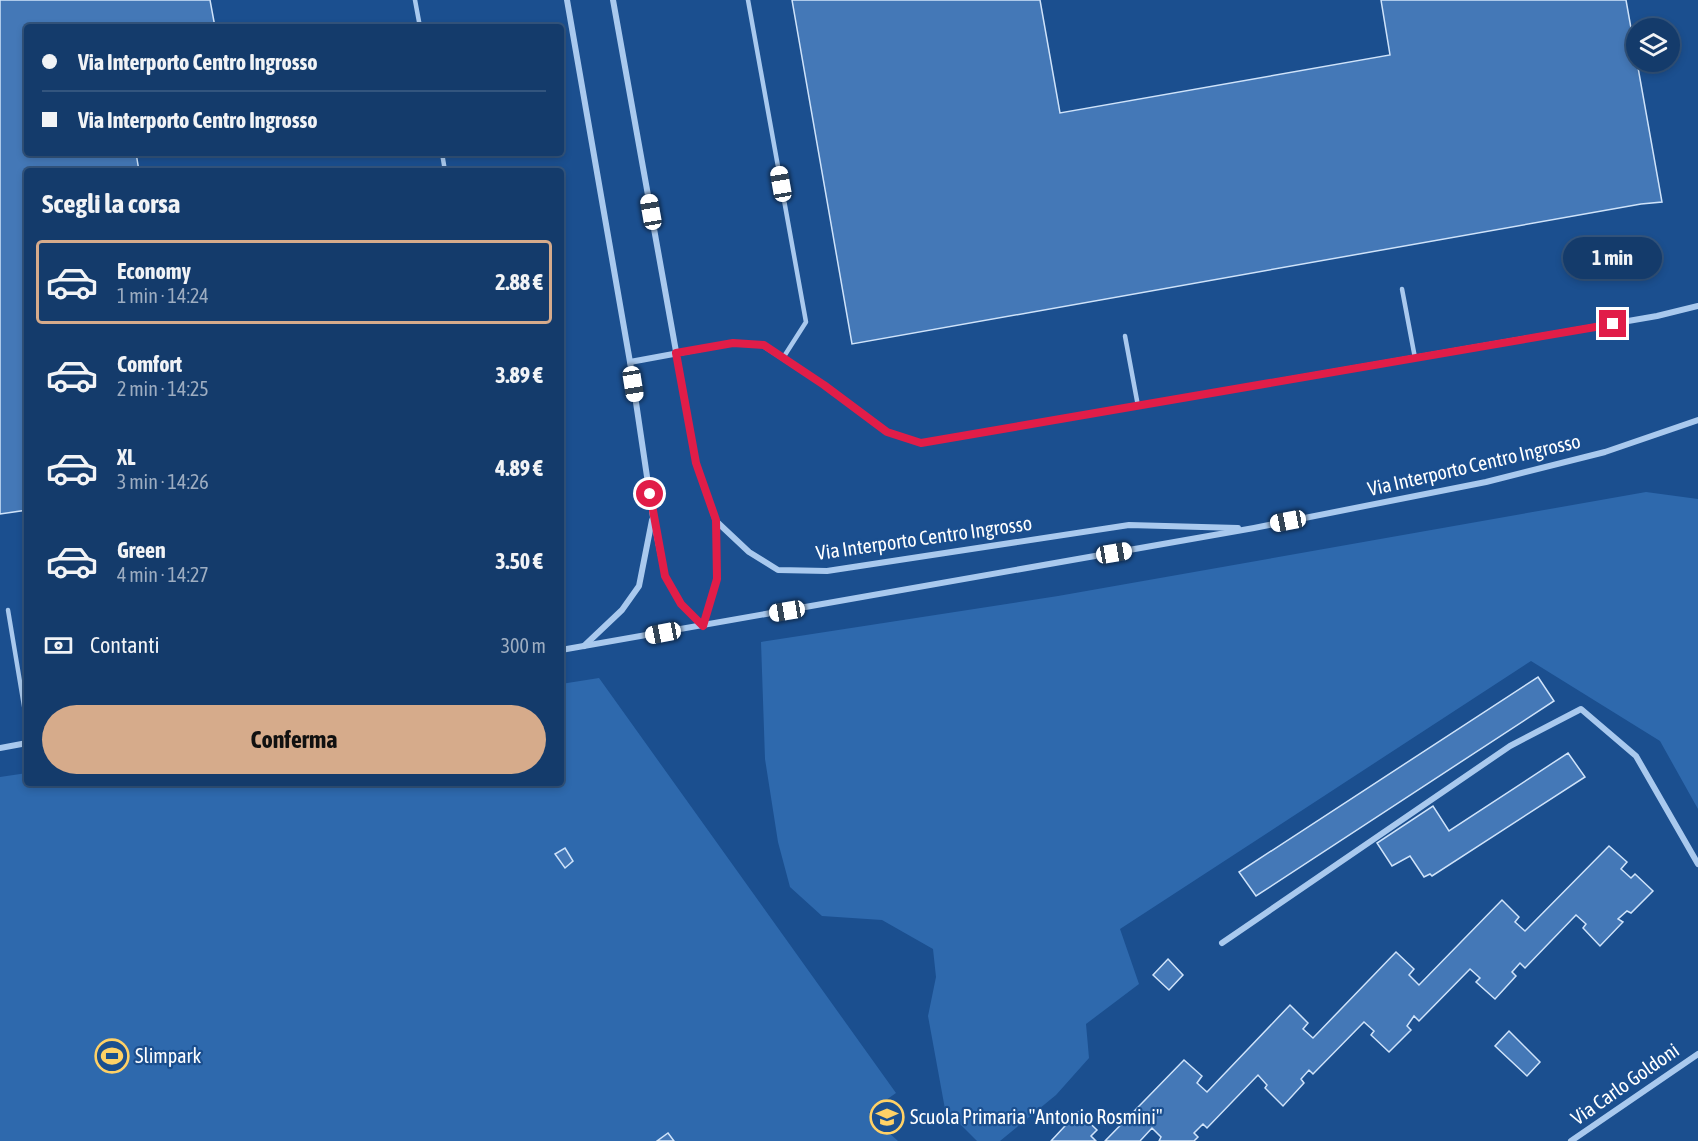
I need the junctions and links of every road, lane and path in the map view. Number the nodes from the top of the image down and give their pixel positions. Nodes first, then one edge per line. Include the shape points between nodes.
1 (415, 0) edge
2 (567, 0) edge
3 (613, 0) edge
4 (748, 0) edge
5 (419, 24) edge
6 (1402, 289) dead end
7 (1698, 306) edge
8 (1125, 336) dead end
9 (676, 353) junction
10 (783, 358) junction
11 (1415, 358) junction
12 (630, 362) junction
13 (1138, 406) junction
14 (1698, 420) edge
15 (653, 517) junction
16 (716, 520) junction
17 (1254, 528) junction
18 (9, 610) dead end
19 (703, 626) junction
20 (583, 647) junction
21 (564, 650) edge
22 (24, 705) edge
23 (24, 744) edge
24 (0, 748) edge
25 (1698, 864) edge
26 (1222, 943) dead end
27 (1698, 1054) edge
28 (1571, 1141) edge

1 - 5 lane
2 - 12 street
3 - 9 street, Via Interporto Centro Ingrosso
4 - 10 lane via 806,322
6 - 11 lane
7 - 11 street
8 - 13 lane
9 - 10 street via 733,343 764,345
9 - 12 street
9 - 16 street, Via Interporto Centro Ingrosso via 696,463
10 - 13 street via 887,432 921,443
11 - 13 street
12 - 15 street
14 - 17 street, Via Interporto Centro Ingrosso via 1605,452 1486,482
15 - 19 street via 665,576 681,604
15 - 20 street via 639,586 622,610
16 - 17 street, Via Interporto Centro Ingrosso via 749,552 778,570 827,571 1129,525
16 - 19 street via 717,579
17 - 19 street, Via Interporto Centro Ingrosso
18 - 22 lane
19 - 20 street, Via Interporto Centro Ingrosso
20 - 21 street, Via Interporto Centro Ingrosso
23 - 24 street
25 - 26 street via 1636,756 1581,709 1510,746
27 - 28 street, Via Carlo Goldoni

